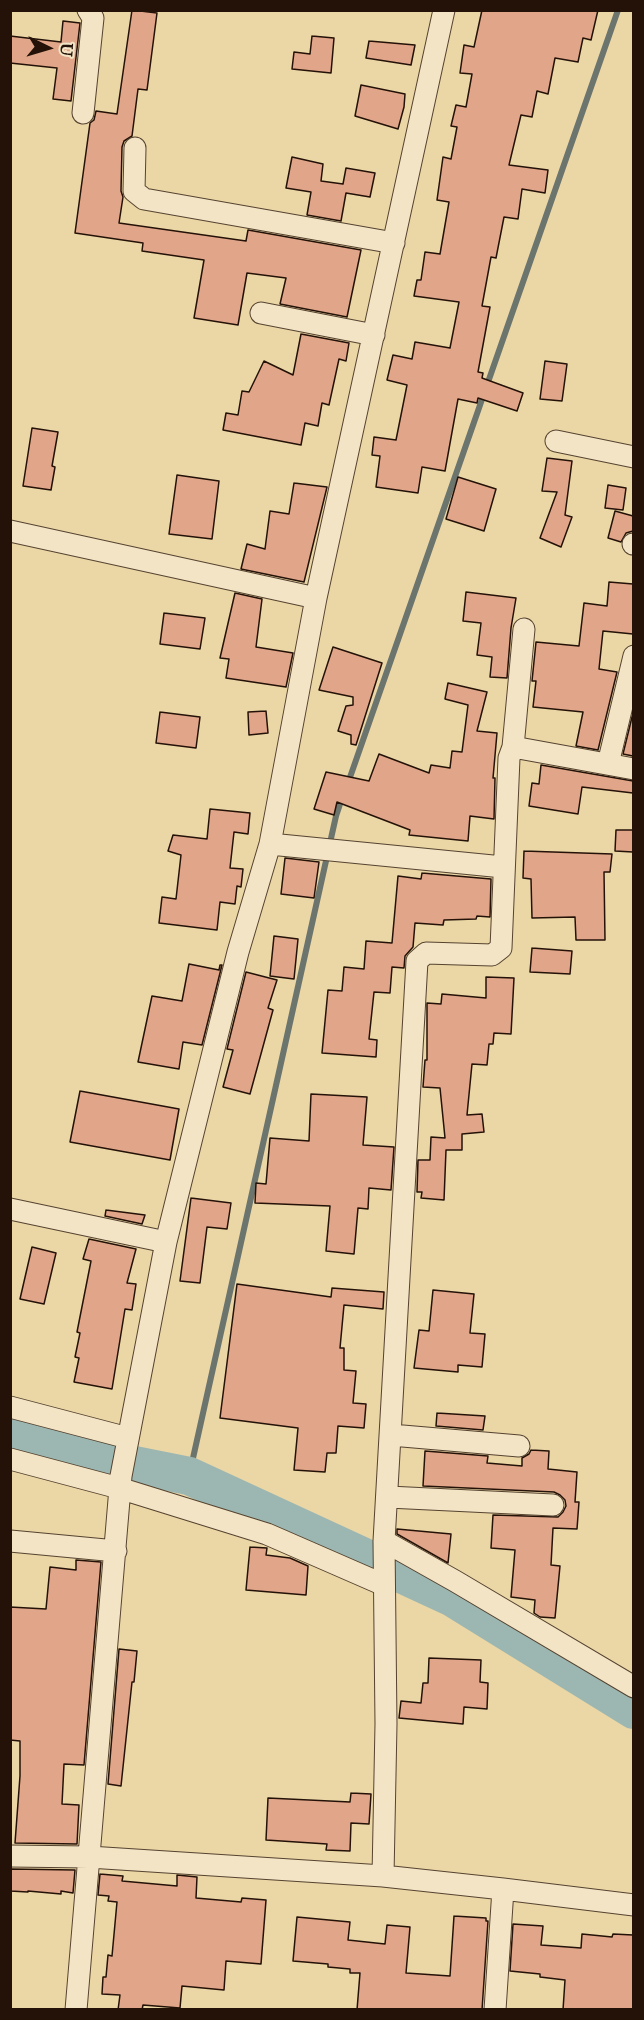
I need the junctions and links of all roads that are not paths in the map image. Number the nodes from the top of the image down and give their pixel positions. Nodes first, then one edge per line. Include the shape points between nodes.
1 (88, 10) edge
2 (444, 10) edge
3 (83, 113) dead end
4 (135, 148) dead end
5 (394, 243) junction
6 (261, 313) dead end
7 (374, 335) junction
8 (556, 441) dead end
9 (633, 457) edge
10 (10, 531) edge
11 (316, 598) junction
12 (524, 629) dead end
13 (633, 656) edge
14 (513, 747) junction
15 (608, 764) junction
16 (633, 769) edge
17 (270, 843) junction
18 (503, 867) junction
19 (10, 1209) edge
20 (166, 1242) junction
21 (10, 1407) edge
22 (391, 1435) junction
23 (519, 1446) dead end
24 (10, 1459) edge
25 (123, 1464) junction
26 (388, 1497) junction
27 (553, 1505) dead end
28 (10, 1541) edge
29 (384, 1543) junction
30 (116, 1551) junction
31 (384, 1580) junction
32 (633, 1688) edge
33 (10, 1856) edge
34 (89, 1857) junction
35 (383, 1876) junction
36 (503, 1889) junction
37 (633, 1905) edge
38 (76, 2010) edge
39 (495, 2010) edge

1 - 3 street via 93,18
2 - 5 street
4 - 5 street via 134,192 144,199
5 - 7 street
6 - 7 street
7 - 11 street
8 - 9 street
10 - 11 street
11 - 17 street
12 - 14 street
13 - 15 street
14 - 15 street
14 - 18 street via 509,758
15 - 16 street
17 - 18 street
17 - 20 street via 238,952
18 - 22 street via 501,948 492,955 426,953 417,961
19 - 20 street
20 - 25 street
21 - 25 street
22 - 23 street
22 - 26 street
24 - 25 street
25 - 30 street
25 - 31 street via 267,1534
26 - 27 street
26 - 29 street
28 - 30 street
29 - 31 street
29 - 32 street
30 - 34 street
31 - 35 street
33 - 34 street
34 - 35 street
34 - 38 street
35 - 36 street
36 - 37 street
36 - 39 street

